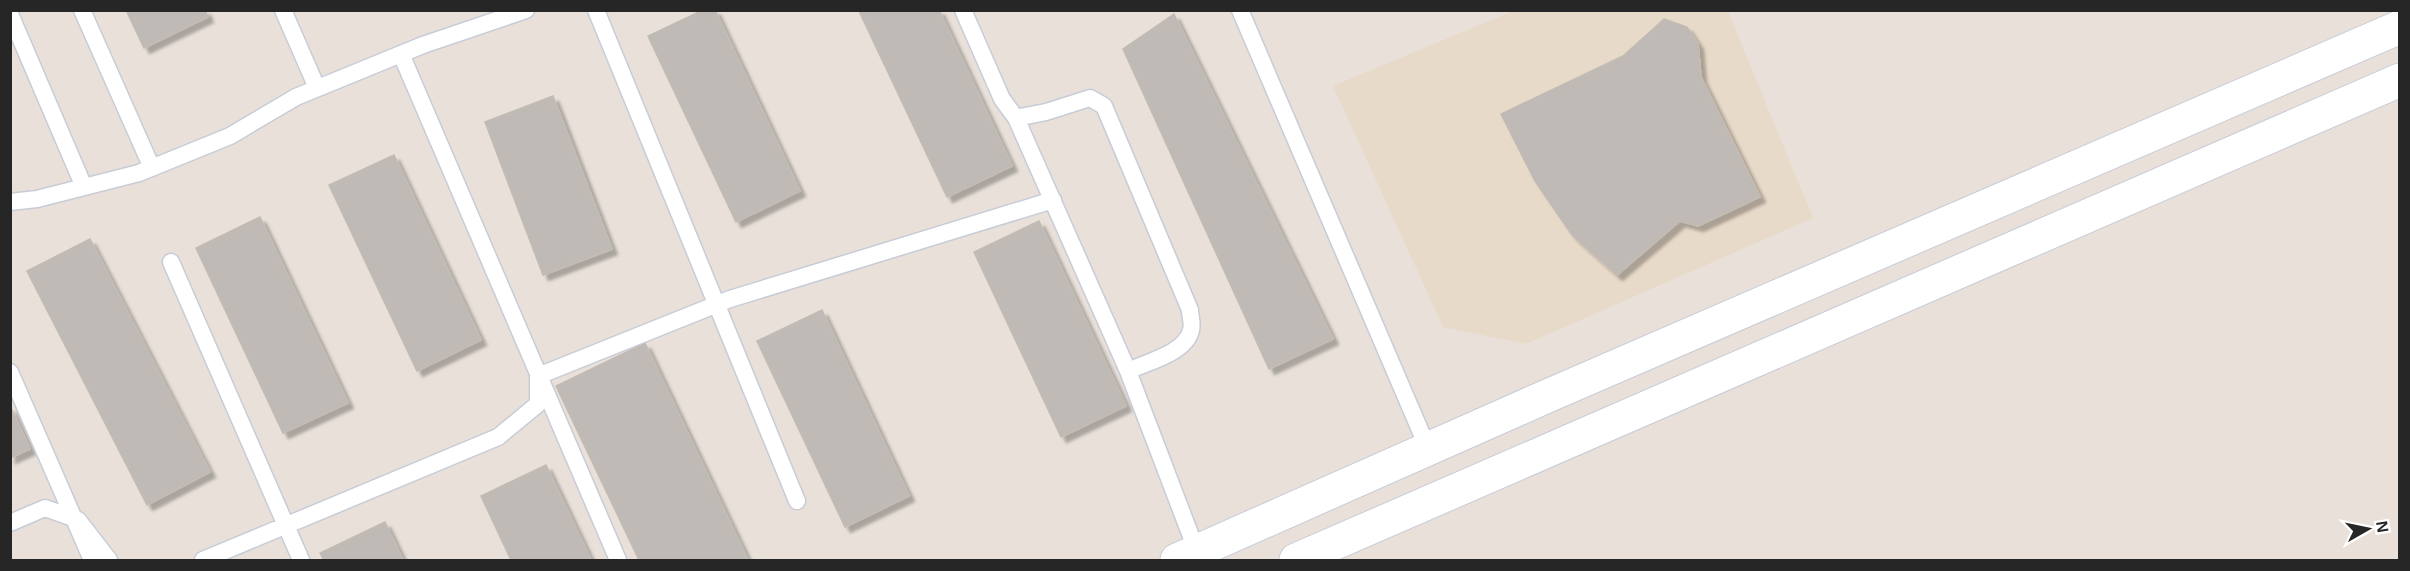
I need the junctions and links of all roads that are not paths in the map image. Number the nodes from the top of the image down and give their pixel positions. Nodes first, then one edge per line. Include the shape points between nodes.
1 (82, 10) edge
2 (283, 10) edge
3 (526, 10) edge
4 (596, 10) edge
5 (963, 10) edge
6 (1240, 10) edge
7 (10, 14) edge
8 (499, 15) edge
9 (2400, 27) edge
10 (401, 54) junction
11 (2400, 80) edge
12 (317, 88) junction
13 (1016, 118) junction
14 (152, 168) junction
15 (84, 187) junction
16 (1053, 200) junction
17 (10, 202) edge
18 (171, 262) dead end
19 (717, 304) junction
20 (1128, 371) junction
21 (10, 372) edge
22 (538, 376) junction
23 (1428, 451) junction
24 (797, 501) dead end
25 (73, 518) junction
26 (10, 523) edge
27 (286, 526) junction
28 (1187, 556) edge
29 (92, 561) edge
30 (109, 561) edge
31 (204, 561) edge
32 (301, 561) edge
33 (618, 561) edge
34 (1296, 561) edge

1 - 14 lane
2 - 12 lane
3 - 8 lane
4 - 19 lane
5 - 13 lane via 1002,99
6 - 23 lane
7 - 15 lane
8 - 10 lane
9 - 23 street
10 - 12 lane
10 - 22 lane
11 - 34 street
12 - 14 lane via 296,96 230,136
13 - 16 lane
13 - 20 lane via 1090,98 1104,106 1190,310 1192,329 1186,341 1174,350
14 - 15 lane
15 - 17 lane
16 - 19 lane
16 - 20 lane
18 - 27 lane
19 - 22 lane
19 - 24 lane
20 - 28 lane
21 - 25 lane
22 - 27 lane via 538,404 498,437
22 - 33 lane
23 - 28 street
25 - 26 lane via 45,508
25 - 29 lane
25 - 30 lane
27 - 31 lane
27 - 32 lane

